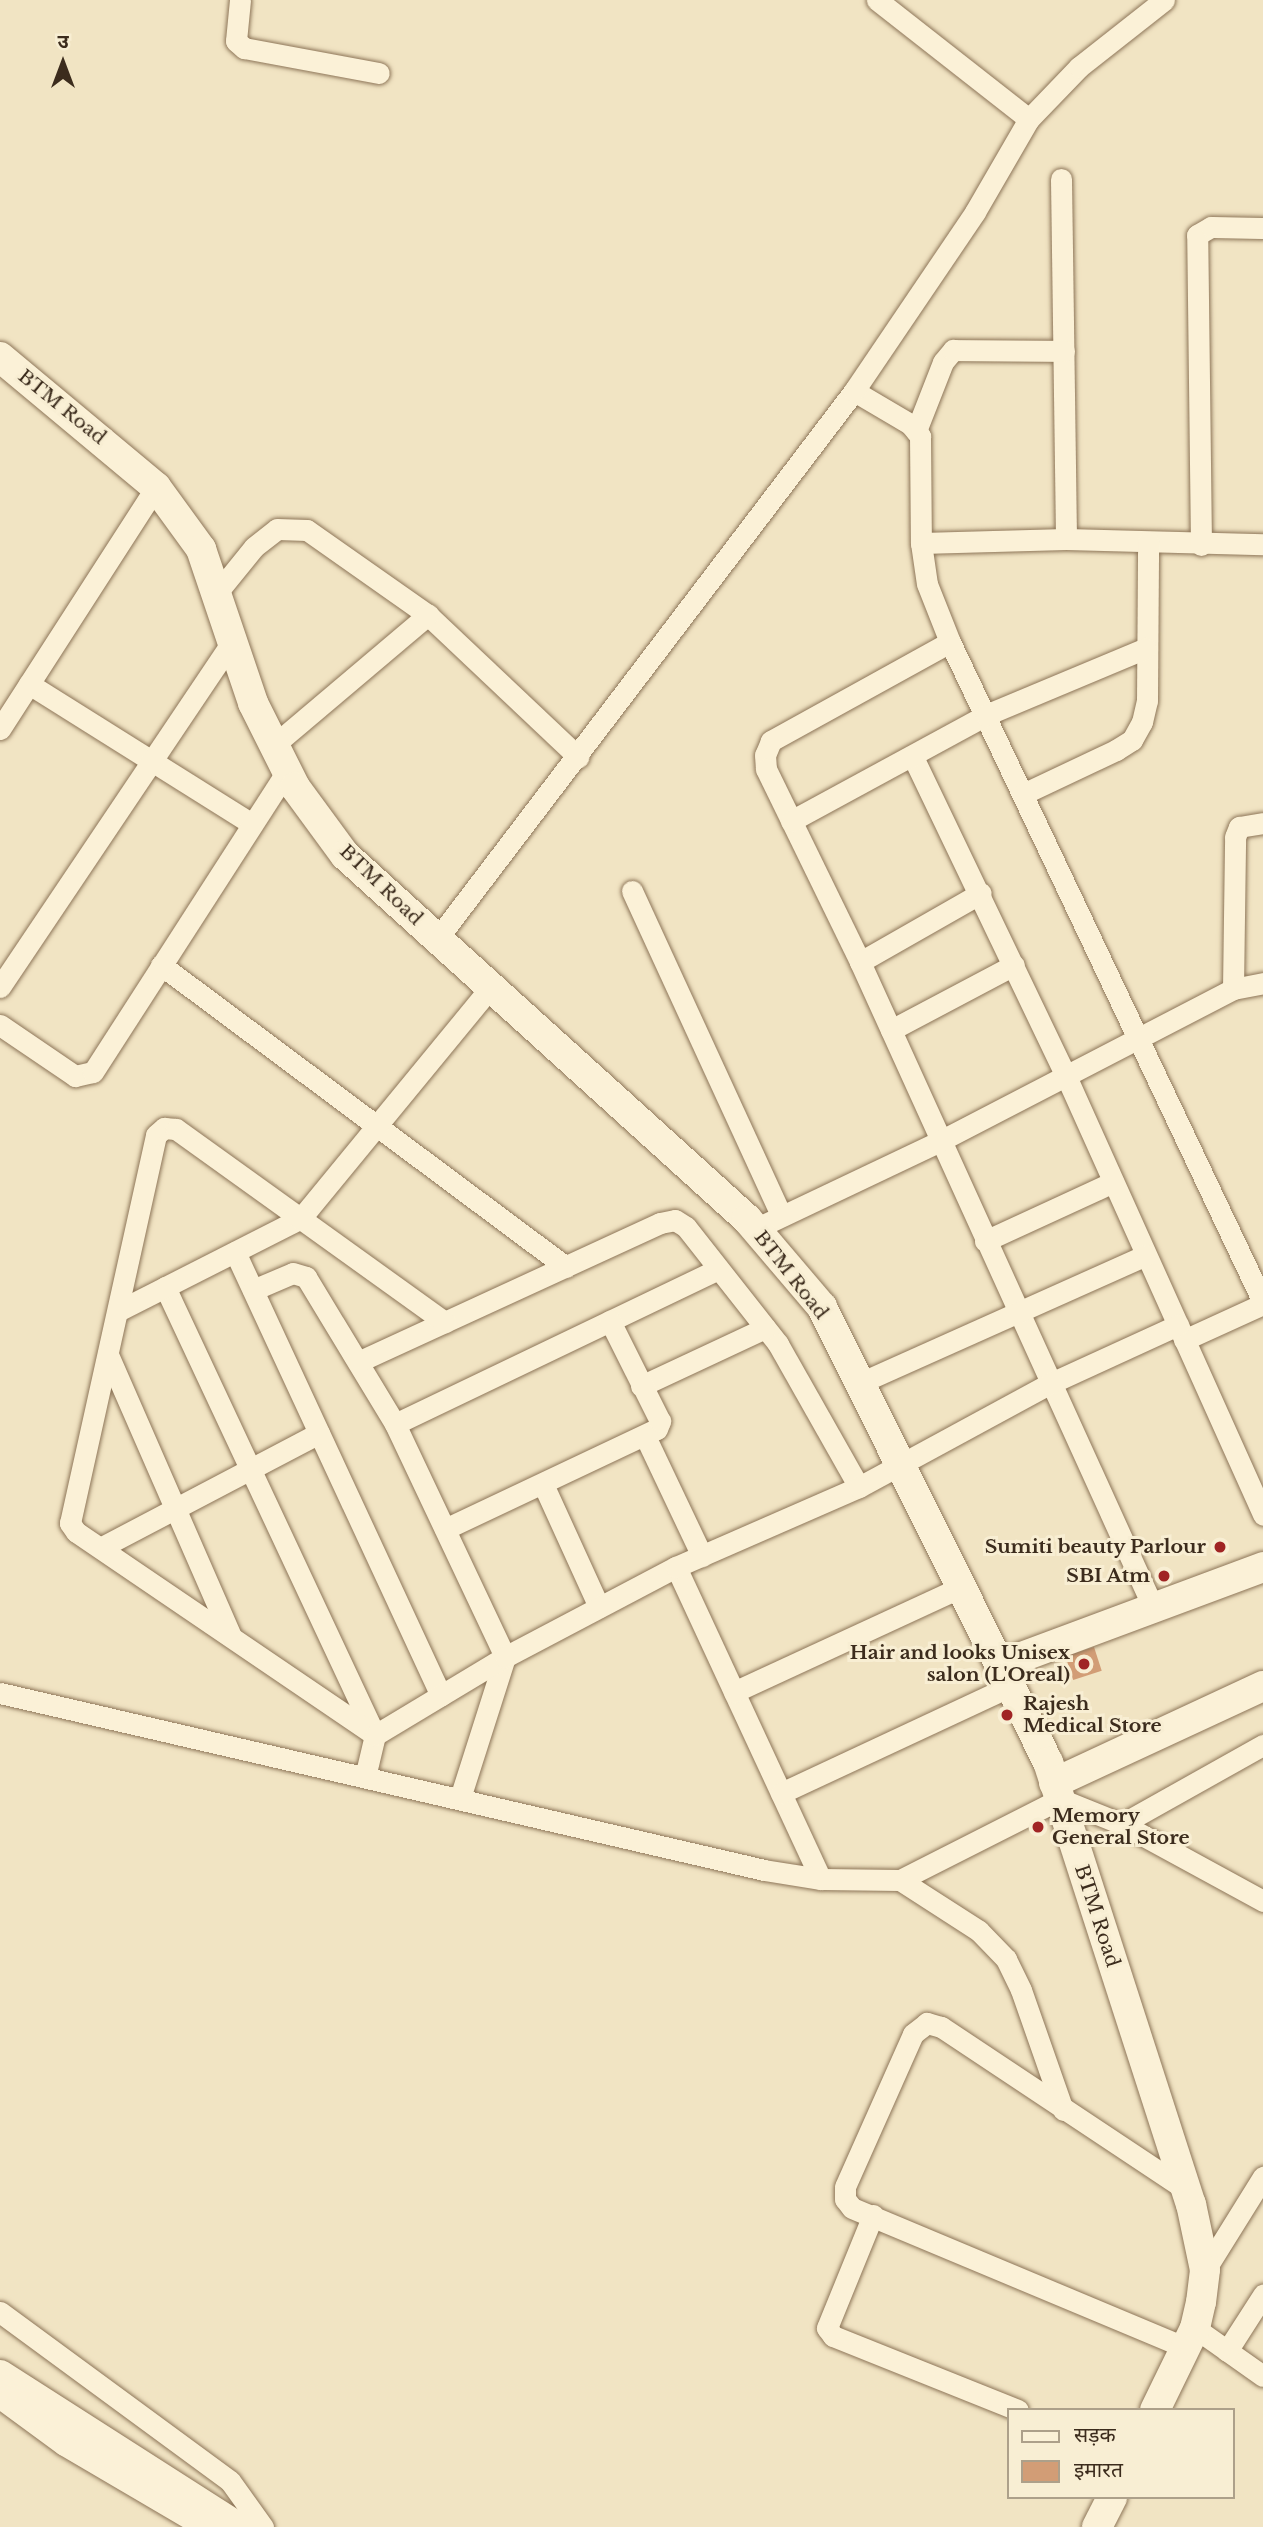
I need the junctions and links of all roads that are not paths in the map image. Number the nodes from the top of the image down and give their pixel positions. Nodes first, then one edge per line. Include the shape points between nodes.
1 (240, 0) edge
2 (877, 0) edge
3 (1164, 0) edge
4 (379, 73) dead end
5 (1029, 119) junction
6 (1061, 179) dead end
7 (1263, 228) edge
8 (1064, 351) junction
9 (0, 357) edge
10 (854, 391) junction
11 (916, 431) junction
12 (156, 487) junction
13 (1066, 539) junction
14 (1148, 542) junction
15 (921, 543) junction
16 (1263, 544) edge
17 (1202, 545) junction
18 (216, 594) junction
19 (428, 615) junction
20 (232, 642) junction
21 (950, 642) junction
22 (1146, 648) junction
23 (29, 684) junction
24 (986, 715) junction
25 (0, 729) edge
26 (579, 757) junction
27 (913, 757) junction
28 (280, 758) junction
29 (152, 762) junction
30 (1023, 794) junction
31 (791, 821) junction
32 (1263, 823) edge
33 (252, 824) junction
34 (632, 891) dead end
35 (981, 893) junction
36 (437, 939) junction
37 (860, 962) junction
38 (161, 965) junction
39 (1014, 965) junction
40 (1263, 984) edge
41 (0, 987) edge
42 (491, 988) junction
43 (1233, 989) junction
44 (0, 1025) edge
45 (891, 1030) junction
46 (1135, 1036) junction
47 (1066, 1076) junction
48 (377, 1126) junction
49 (940, 1141) junction
50 (1113, 1182) junction
51 (301, 1218) junction
52 (768, 1222) junction
53 (985, 1241) junction
54 (235, 1252) junction
55 (1146, 1255) junction
56 (566, 1267) junction
57 (718, 1269) junction
58 (165, 1287) junction
59 (253, 1290) junction
60 (1261, 1295) edge
61 (120, 1310) junction
62 (1017, 1314) junction
63 (610, 1321) junction
64 (445, 1322) junction
65 (765, 1328) junction
66 (1181, 1333) junction
67 (109, 1357) junction
68 (360, 1361) junction
69 (860, 1383) junction
70 (1049, 1384) junction
71 (641, 1386) junction
72 (395, 1424) junction
73 (319, 1433) junction
74 (645, 1436) junction
75 (900, 1463) junction
76 (250, 1468) junction
77 (543, 1484) junction
78 (859, 1487) junction
79 (176, 1508) junction
80 (1263, 1515) edge
81 (445, 1529) junction
82 (102, 1546) junction
83 (702, 1556) junction
84 (676, 1567) junction
85 (1263, 1567) edge
86 (961, 1587) junction
87 (599, 1607) junction
88 (1153, 1607) junction
89 (230, 1635) junction
90 (505, 1657) junction
91 (1005, 1676) junction
92 (1263, 1686) edge
93 (734, 1692) junction
94 (0, 1693) edge
95 (441, 1695) junction
96 (375, 1735) junction
97 (1263, 1745) edge
98 (365, 1777) junction
99 (1057, 1791) junction
100 (781, 1793) junction
101 (460, 1797) junction
102 (1122, 1824) junction
103 (821, 1879) junction
104 (900, 1880) junction
105 (1260, 1896) edge
106 (1063, 2110) junction
107 (1263, 2177) edge
108 (1185, 2189) junction
109 (873, 2215) junction
110 (1205, 2270) junction
111 (1263, 2295) edge
112 (0, 2312) edge
113 (1190, 2337) junction
114 (1227, 2351) junction
115 (0, 2375) edge
116 (1263, 2376) edge
117 (0, 2398) edge
118 (1013, 2408) edge
119 (1155, 2408) edge
120 (1111, 2499) edge
121 (206, 2517) edge
122 (238, 2527) edge
123 (264, 2527) edge
124 (1097, 2527) edge

1 - 4 street via 236,41 244,48
2 - 5 street
3 - 5 street via 1079,67
5 - 10 street via 975,212
6 - 8 street
7 - 17 street via 1211,227 1197,235
8 - 11 street via 953,350 943,362
8 - 13 street
9 - 12 street, BTM Road
10 - 11 street
10 - 26 street
11 - 15 street via 922,447
12 - 18 street, BTM Road via 201,550
12 - 23 street
13 - 14 street
13 - 15 street
14 - 17 street
14 - 22 street
15 - 21 street via 927,584
16 - 17 street
18 - 19 street via 254,547 277,529 307,530
18 - 20 street, BTM Road
19 - 26 street
19 - 28 street
20 - 28 street, BTM Road via 253,703
20 - 29 street
21 - 24 street
21 - 31 street via 771,741 766,769
22 - 24 street
22 - 30 street via 1147,701 1132,740
23 - 25 street
23 - 29 street
24 - 27 street
24 - 30 street
26 - 36 street
27 - 31 street
27 - 35 street
28 - 33 street
28 - 36 street, BTM Road via 345,855
29 - 33 street
29 - 41 street
30 - 46 street
31 - 37 street
32 - 43 street via 1239,827 1235,837
33 - 38 street
34 - 52 street
35 - 37 street
35 - 39 street
36 - 42 street, BTM Road
37 - 45 street
38 - 44 street via 93,1072 85,1077 75,1076
38 - 48 street
39 - 45 street
39 - 47 street
40 - 43 street
42 - 48 street
42 - 52 street, BTM Road
43 - 46 street
45 - 49 street
46 - 47 street
46 - 60 street
47 - 49 street
47 - 50 street
48 - 51 street
48 - 56 street
49 - 52 street
49 - 53 street
50 - 53 street
50 - 55 street
51 - 54 street
51 - 61 street via 176,1129 164,1128 156,1135
51 - 64 street
52 - 69 street, BTM Road via 822,1307
53 - 62 street
54 - 58 street
54 - 59 street
55 - 62 street
55 - 66 street
56 - 57 street via 675,1220 686,1227
56 - 64 street
57 - 63 street
57 - 65 street
58 - 61 street
58 - 76 street
59 - 68 street via 293,1273 302,1274
59 - 73 street
60 - 66 street
61 - 67 street
62 - 69 street
62 - 70 street
63 - 71 street
63 - 72 street
64 - 68 street
65 - 71 street
65 - 78 street
66 - 70 street
66 - 80 street
67 - 79 street
67 - 82 street via 70,1508 70,1523 76,1532
68 - 72 street
69 - 75 street, BTM Road
70 - 75 street
70 - 88 street
71 - 74 street via 660,1421 657,1429
72 - 81 street
73 - 76 street
73 - 95 street
74 - 77 street
74 - 83 street
75 - 78 street
75 - 86 street, BTM Road
76 - 79 street
76 - 96 street
77 - 81 street
77 - 87 street
78 - 83 street
79 - 82 street
79 - 89 street
81 - 90 street
82 - 89 street
83 - 84 street
84 - 87 street
84 - 93 street
85 - 88 street
86 - 91 street, BTM Road
86 - 93 street
87 - 90 street
88 - 91 street
89 - 96 street
90 - 95 street
90 - 101 street
91 - 99 street, BTM Road
91 - 100 street
92 - 99 street
93 - 100 street
94 - 98 street
95 - 96 street
96 - 98 street
97 - 102 street
98 - 101 street
99 - 102 street
99 - 104 street
99 - 108 street, BTM Road
100 - 103 street
101 - 103 street via 764,1870
102 - 105 street
103 - 104 street
104 - 106 street via 979,1931 1006,1959
106 - 108 street
106 - 109 street via 941,2027 920,2026 845,2187 845,2199 852,2208
107 - 110 street
108 - 110 street, BTM Road
109 - 113 street
109 - 118 street via 827,2328 833,2336
110 - 113 street, BTM Road
111 - 114 street
112 - 123 street via 230,2481
113 - 114 street
113 - 119 street, BTM Road
114 - 116 street
115 - 121 street
117 - 121 street via 64,2445
120 - 124 street
121 - 122 street

